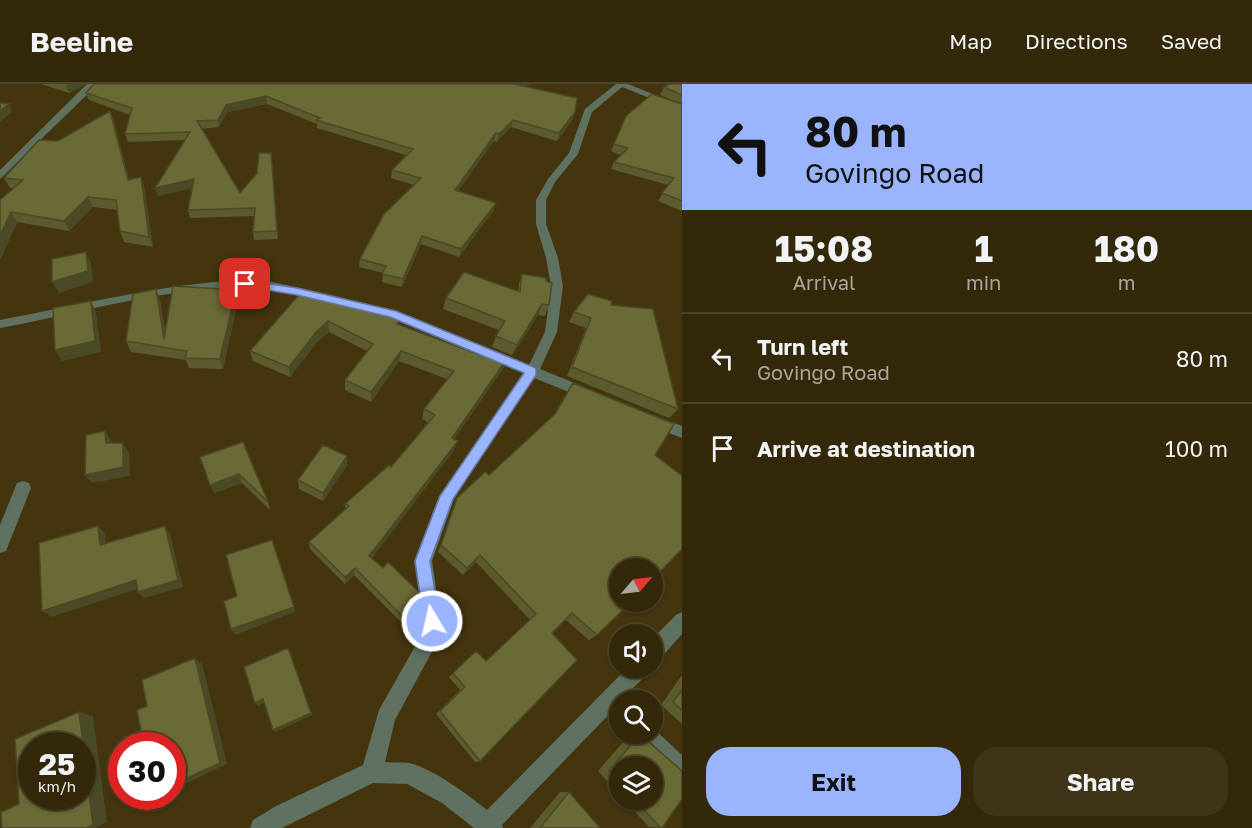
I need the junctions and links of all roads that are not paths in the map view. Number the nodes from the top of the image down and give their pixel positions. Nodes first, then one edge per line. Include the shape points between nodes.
1 (91, 84) edge
2 (621, 84) edge
3 (682, 109) edge
4 (0, 176) edge
5 (329, 299) edge
6 (350, 304) edge
7 (0, 324) edge
8 (532, 371) junction
9 (596, 398) edge
10 (639, 415) edge
11 (682, 432) edge
12 (23, 488) dead end
13 (0, 545) edge
14 (682, 621) edge
15 (663, 642) edge
16 (609, 710) edge
17 (656, 744) edge
18 (682, 769) edge
19 (372, 772) junction
20 (491, 826) edge
21 (261, 828) edge

1 - 4 street
2 - 3 street
2 - 8 street via 588,111 573,154 541,200 541,224 557,286 551,332
5 - 7 street via 234,284 125,299
6 - 8 street via 393,314
8 - 9 street
8 - 19 street via 447,496 423,561 432,621 426,646 386,717
10 - 11 street
12 - 13 street
14 - 15 street
16 - 20 street
17 - 18 street
19 - 20 street via 409,774 450,795
19 - 21 street

